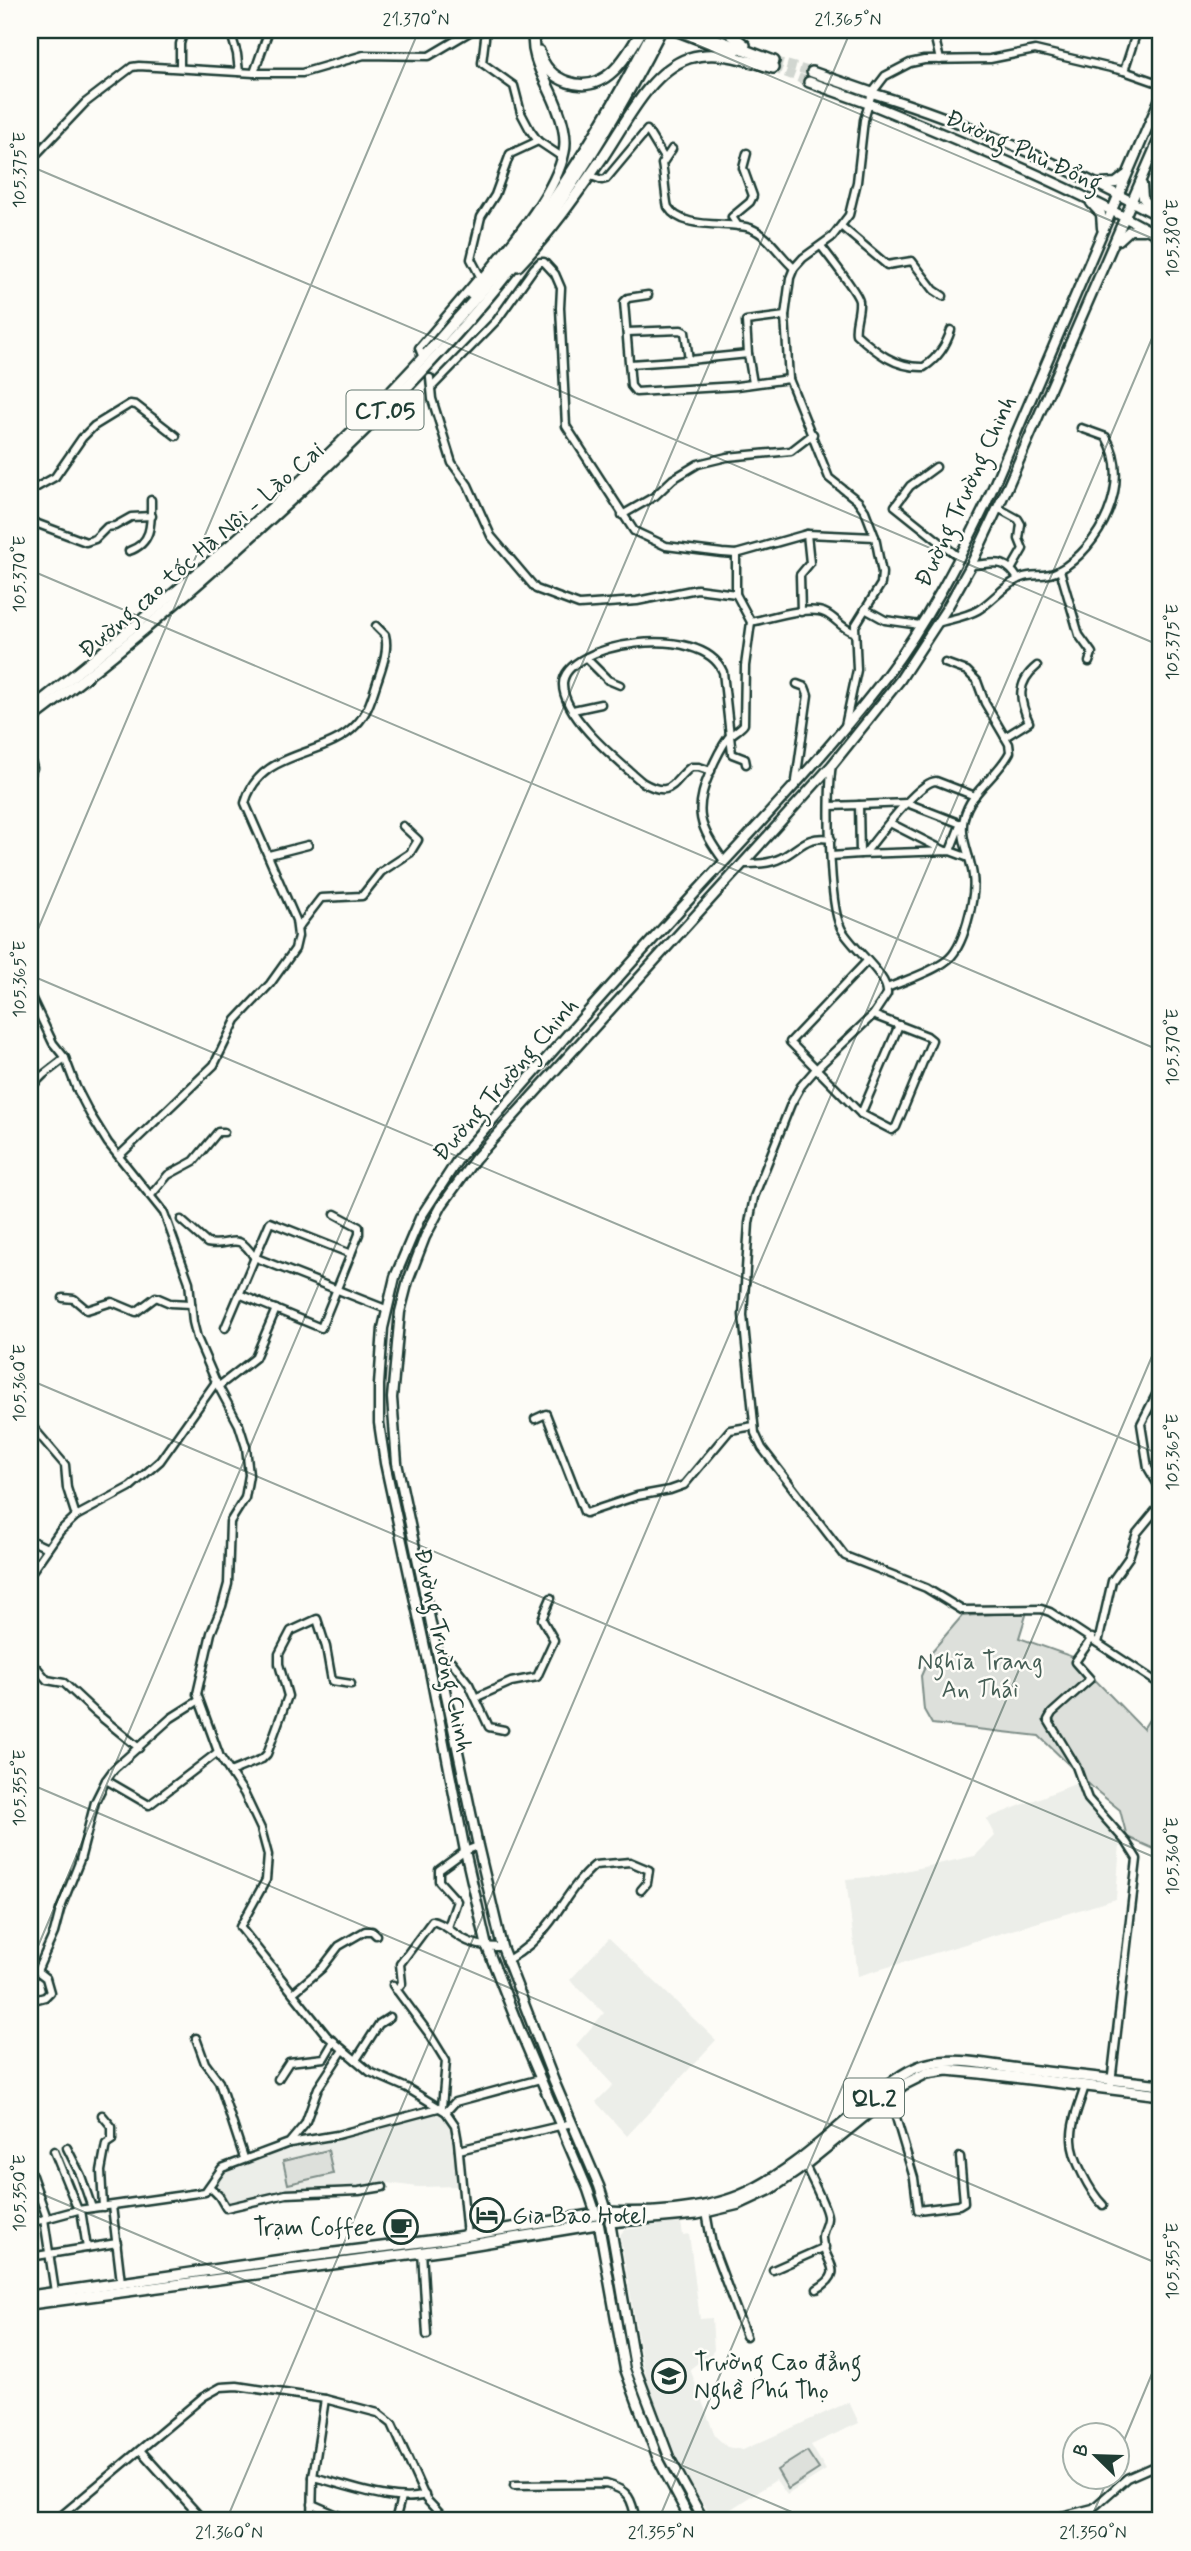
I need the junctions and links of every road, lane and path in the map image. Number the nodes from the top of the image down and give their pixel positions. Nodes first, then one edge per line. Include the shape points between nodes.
1 (184, 30) edge
2 (230, 30) edge
3 (269, 30) edge
4 (474, 30) edge
5 (486, 30) edge
6 (534, 30) edge
7 (539, 30) edge
8 (642, 30) edge
9 (653, 30) edge
10 (661, 30) edge
11 (675, 30) edge
12 (725, 30) edge
13 (933, 30) edge
14 (1135, 30) edge
15 (462, 33) edge
16 (697, 34) edge
17 (940, 60) junction
18 (774, 64) junction
19 (180, 68) junction
20 (1124, 71) junction
21 (239, 72) junction
22 (254, 73) junction
23 (1161, 85) edge
24 (872, 93) junction
25 (1161, 96) edge
26 (868, 103) junction
27 (1161, 134) edge
28 (538, 141) junction
29 (673, 149) dead end
30 (747, 153) dead end
31 (664, 158) junction
32 (565, 159) dead end
33 (30, 160) edge
34 (1133, 162) junction
35 (1146, 171) junction
36 (594, 177) dead end
37 (1089, 181) junction
38 (1119, 195) junction
39 (1083, 197) junction
40 (1133, 202) junction
41 (1112, 211) junction
42 (1161, 217) edge
43 (1126, 218) junction
44 (738, 226) junction
45 (842, 227) junction
46 (1157, 234) edge
47 (1097, 245) junction
48 (821, 246) junction
49 (1106, 264) junction
50 (794, 268) junction
51 (648, 295) dead end
52 (943, 296) dead end
53 (487, 297) junction
54 (785, 316) junction
55 (950, 330) dead end
56 (627, 332) junction
57 (446, 333) junction
58 (748, 354) junction
59 (424, 358) dead end
60 (689, 360) junction
61 (630, 364) junction
62 (430, 378) dead end
63 (789, 379) junction
64 (753, 383) junction
65 (433, 386) junction
66 (1081, 428) dead end
67 (813, 434) junction
68 (176, 436) dead end
69 (936, 467) dead end
70 (30, 491) edge
71 (989, 495) junction
72 (151, 500) dead end
73 (1000, 504) junction
74 (622, 515) junction
75 (152, 516) junction
76 (30, 521) edge
77 (807, 534) junction
78 (875, 537) junction
79 (129, 551) dead end
80 (736, 554) junction
81 (960, 558) junction
82 (971, 565) junction
83 (1012, 568) junction
84 (1060, 570) junction
85 (1018, 579) junction
86 (736, 594) junction
87 (865, 609) junction
88 (801, 612) junction
89 (751, 622) junction
90 (937, 624) junction
91 (920, 625) junction
92 (376, 626) dead end
93 (853, 632) junction
94 (586, 658) junction
95 (1089, 662) dead end
96 (945, 663) dead end
97 (1037, 666) dead end
98 (797, 684) dead end
99 (620, 685) dead end
100 (726, 695) junction
101 (744, 696) junction
102 (601, 704) dead end
103 (30, 710) edge
104 (573, 710) junction
105 (30, 720) edge
106 (844, 728) junction
107 (729, 736) junction
108 (1005, 737) junction
109 (30, 757) edge
110 (746, 764) dead end
111 (832, 765) junction
112 (711, 771) junction
113 (30, 774) edge
114 (796, 781) junction
115 (975, 796) junction
116 (906, 803) junction
117 (859, 805) junction
118 (830, 806) junction
119 (766, 814) junction
120 (962, 821) junction
121 (890, 823) junction
122 (779, 825) junction
123 (403, 826) dead end
124 (831, 839) junction
125 (876, 840) junction
126 (308, 845) dead end
127 (948, 851) junction
128 (863, 853) junction
129 (882, 853) junction
130 (269, 855) junction
131 (831, 856) junction
132 (969, 858) junction
133 (724, 861) junction
134 (743, 864) junction
135 (298, 928) junction
136 (867, 961) junction
137 (887, 988) junction
138 (30, 995) edge
139 (873, 1015) junction
140 (899, 1025) junction
141 (65, 1059) junction
142 (815, 1070) junction
143 (30, 1088) edge
144 (861, 1114) junction
145 (224, 1132) dead end
146 (119, 1156) junction
147 (458, 1160) junction
148 (468, 1168) junction
149 (152, 1195) junction
150 (335, 1214) dead end
151 (181, 1220) dead end
152 (351, 1254) junction
153 (254, 1257) junction
154 (335, 1291) junction
155 (239, 1294) junction
156 (63, 1298) dead end
157 (191, 1304) junction
158 (276, 1309) junction
159 (386, 1309) junction
160 (225, 1328) dead end
161 (380, 1362) junction
162 (394, 1363) junction
163 (218, 1384) junction
164 (1161, 1385) edge
165 (535, 1419) dead end
166 (30, 1424) edge
167 (754, 1426) junction
168 (1161, 1490) edge
169 (1161, 1504) edge
170 (76, 1516) junction
171 (30, 1540) edge
172 (47, 1548) junction
173 (30, 1574) edge
174 (551, 1598) dead end
175 (1095, 1641) junction
176 (439, 1654) junction
177 (30, 1670) edge
178 (351, 1684) dead end
179 (1161, 1685) edge
180 (477, 1697) junction
181 (198, 1701) junction
182 (504, 1730) dead end
183 (139, 1748) junction
184 (218, 1752) junction
185 (230, 1772) junction
186 (106, 1780) junction
187 (478, 1846) junction
188 (465, 1851) junction
189 (641, 1889) dead end
190 (448, 1927) junction
191 (376, 1935) dead end
192 (487, 1947) junction
193 (502, 1947) junction
194 (506, 1961) junction
195 (293, 1993) junction
196 (30, 2001) edge
197 (390, 2017) dead end
198 (197, 2038) dead end
199 (334, 2041) junction
200 (343, 2050) junction
201 (355, 2060) junction
202 (278, 2078) dead end
203 (540, 2080) junction
204 (1111, 2084) junction
205 (1161, 2085) edge
206 (1085, 2086) junction
207 (889, 2092) junction
208 (1161, 2095) edge
209 (444, 2109) junction
210 (102, 2115) dead end
211 (572, 2123) junction
212 (561, 2126) junction
213 (289, 2143) junction
214 (67, 2148) dead end
215 (54, 2151) dead end
216 (458, 2151) junction
217 (960, 2157) dead end
218 (244, 2158) junction
219 (805, 2165) junction
220 (30, 2170) edge
221 (210, 2187) junction
222 (383, 2187) dead end
223 (1103, 2205) dead end
224 (112, 2206) junction
225 (103, 2207) junction
226 (92, 2208) junction
227 (79, 2210) junction
228 (706, 2212) junction
229 (608, 2215) junction
230 (45, 2219) junction
231 (597, 2221) junction
232 (30, 2223) edge
233 (467, 2236) junction
234 (117, 2243) junction
235 (825, 2247) junction
236 (87, 2248) junction
237 (422, 2251) junction
238 (49, 2254) junction
239 (30, 2256) edge
240 (773, 2270) dead end
241 (121, 2282) junction
242 (817, 2289) dead end
243 (55, 2292) junction
244 (30, 2296) edge
245 (30, 2304) edge
246 (427, 2335) dead end
247 (746, 2336) dead end
248 (325, 2399) junction
249 (140, 2450) junction
250 (1161, 2463) edge
251 (313, 2477) junction
252 (514, 2485) dead end
253 (425, 2495) junction
254 (401, 2498) junction
255 (312, 2504) junction
256 (436, 2511) junction
257 (1052, 2520) edge
258 (55, 2521) edge
259 (204, 2521) edge
260 (312, 2521) edge
261 (351, 2521) edge
262 (395, 2521) edge
263 (434, 2521) edge
264 (579, 2521) edge
265 (636, 2521) edge
266 (691, 2521) edge
267 (704, 2521) edge
268 (1032, 2521) edge

1 - 19 street
2 - 21 street
3 - 22 street
4 - 15 street
5 - 28 street via 482,63 514,86 525,122
6 - 57 highway via 536,61 564,127 563,157 523,229
7 - 8 highway via 538,48 547,69 563,81 586,85 612,73
9 - 57 highway, Đường cao tốc Hà Nội - Lào Cai / CT.05 via 597,132 532,230
10 - 53 highway, Đường cao tốc Hà Nội - Lào Cai / CT.05 via 594,152 538,234
11 - 16 highway
12 - 18 highway
13 - 17 street
14 - 20 street
15 - 22 street via 422,57 364,55 302,73
16 - 18 highway
17 - 20 street via 990,60 1040,50
17 - 24 street via 897,68
18 - 53 highway via 715,54 689,58 662,74 537,246
19 - 21 street
19 - 33 street via 139,66 125,71 85,103
20 - 23 street
21 - 22 street
24 - 26 street
24 - 26 highway via 811,77
24 - 37 main road, Đường Phù Đổng via 966,126
25 - 34 main road, Đường Trường Chinh
26 - 39 main road, Đường Phù Đổng
26 - 45 street via 853,202
27 - 35 main road, Đường Trường Chinh
28 - 32 street
28 - 59 street via 510,154 498,189 481,218 471,259 480,276 419,348
29 - 31 street
30 - 44 street via 743,167 753,196 732,217
31 - 36 street via 647,130 606,179
31 - 44 street via 671,210 711,225
34 - 37 main road via 1119,182
34 - 38 main road, Đường Trường Chinh
35 - 40 main road, Đường Trường Chinh
35 - 42 main road via 1143,198
37 - 38 main road, Đường Phù Đổng
38 - 40 main road, Đường Phù Đổng
38 - 41 main road, Đường Trường Chinh
39 - 41 main road, Đường Phù Đổng
39 - 47 main road via 1101,216
40 - 42 main road, Đường Phù Đổng
40 - 43 main road, Đường Trường Chinh
41 - 43 main road, Đường Phù Đổng
41 - 47 main road, Đường Trường Chinh
43 - 46 main road, Đường Phù Đổng
43 - 49 main road, Đường Trường Chinh
44 - 50 street via 763,236
45 - 48 street
45 - 52 street via 887,265 912,261
46 - 49 main road via 1136,229 1126,232
47 - 71 main road, Đường Trường Chinh
48 - 50 street
48 - 55 street via 857,293 856,334 881,356 924,367 944,347
49 - 73 main road, Đường Trường Chinh
50 - 54 street
51 - 56 street via 625,299
53 - 105 highway, Đường cao tốc Hà Nội - Lào Cai / CT.05 via 420,374 265,525 117,654
54 - 58 street via 746,321
54 - 63 street
56 - 60 street via 681,330
56 - 61 street
57 - 103 highway, Đường cao tốc Hà Nội - Lào Cai / CT.05 via 338,447 270,509
58 - 60 street
58 - 64 street
60 - 61 street
61 - 64 street via 631,386 639,393
62 - 65 street
63 - 64 street
63 - 67 street
65 - 74 street via 497,320 537,263 546,263 561,288 566,426
65 - 86 street via 432,399 452,463 468,485 491,536 536,589 579,605 637,601 698,589
66 - 84 street via 1107,439 1116,480 1095,536
67 - 74 street via 791,451 698,464
67 - 78 street via 829,478 862,505
68 - 70 street via 130,404 94,426 55,477
69 - 81 street via 910,486 895,506
71 - 73 main road
71 - 81 main road, Đường Trường Chinh
72 - 75 street
73 - 82 main road, Đường Trường Chinh
73 - 83 street via 1021,524 1019,539 1024,547
74 - 80 street via 636,533 666,546
75 - 76 street via 131,517 86,542
75 - 79 street via 145,541
77 - 78 street
77 - 80 street
77 - 88 street via 810,563 800,575
78 - 87 street via 882,580
80 - 86 street
81 - 91 main road, Đường Trường Chinh
82 - 83 street via 1004,563
82 - 90 main road, Đường Trường Chinh
83 - 85 street
84 - 85 street
84 - 95 street via 1079,635 1092,653
85 - 90 street via 976,611
86 - 89 street
87 - 91 street via 885,620
87 - 93 street
88 - 89 street
88 - 93 street via 823,612
89 - 101 street
90 - 111 main road, Đường Trường Chinh via 900,680
91 - 106 main road, Đường Trường Chinh
92 - 130 street via 385,635 386,652 369,704 357,724 335,740 273,765 247,797 246,807
93 - 106 street via 857,670
94 - 99 street via 608,680
94 - 100 street via 640,643 683,644 705,651 717,662
94 - 104 street via 570,666 564,677
96 - 108 street via 974,676
97 - 108 street via 1021,686 1029,722
98 - 114 street via 805,687 808,695
100 - 101 street
100 - 107 street
101 - 107 street via 744,724
102 - 104 street
104 - 112 street via 588,731 653,788 671,787 691,767
106 - 114 main road, Đường Trường Chinh
107 - 110 street via 733,755
107 - 112 street
108 - 115 street via 1009,755
109 - 113 street
111 - 118 street
111 - 122 main road, Đường Trường Chinh
112 - 133 street via 699,807 706,836
114 - 119 main road, Đường Trường Chinh
115 - 116 street via 932,780
115 - 120 street
116 - 117 street
116 - 120 street
116 - 121 street
117 - 118 street
117 - 128 street
118 - 124 street
119 - 122 main road
119 - 133 main road, Đường Trường Chinh
120 - 127 street
120 - 132 street
121 - 125 street
121 - 127 street
122 - 134 main road, Đường Trường Chinh
123 - 135 street via 417,836 414,848 381,872 362,897 321,898
124 - 131 street
124 - 134 street via 815,838 782,858
125 - 128 street
125 - 129 street
126 - 130 street
127 - 129 street
127 - 132 street
128 - 129 street
128 - 131 street
130 - 135 street
131 - 136 street via 837,919
132 - 137 street via 974,877 971,902 953,955 943,964
133 - 147 main road, Đường Trường Chinh
134 - 148 main road, Đường Trường Chinh
135 - 146 street via 295,949 276,978 236,1020 214,1065
136 - 137 street
136 - 142 street via 790,1039
137 - 139 street
138 - 141 street
139 - 140 street
139 - 142 street
140 - 144 street
140 - 144 street via 930,1038 931,1047 896,1127 889,1129
141 - 143 street
141 - 146 street via 90,1114
142 - 144 street
142 - 167 street via 792,1104 750,1210 743,1315
145 - 149 street via 218,1132 194,1161 168,1175
146 - 149 street
147 - 148 main road
147 - 159 main road, Đường Trường Chinh via 412,1233
148 - 162 main road, Đường Trường Chinh via 437,1213 417,1254 400,1312
149 - 157 street via 172,1232 189,1282
150 - 152 street via 359,1227
151 - 153 street via 207,1243 237,1241 247,1245
152 - 153 street via 270,1222
152 - 154 street
153 - 154 street
153 - 155 street
154 - 158 street via 320,1328
154 - 159 street
155 - 158 street
155 - 160 street
156 - 157 street via 74,1299 88,1310 112,1302 138,1311 156,1297
157 - 163 street via 197,1338
158 - 163 street via 255,1358
159 - 161 main road, Đường Trường Chinh
161 - 162 main road
161 - 188 main road, Đường Trường Chinh via 379,1423 385,1463
162 - 176 main road, Đường Trường Chinh via 397,1463
163 - 170 street via 160,1461 130,1487
163 - 181 street via 243,1436 249,1485 230,1522 228,1584 198,1683
164 - 168 street via 1141,1424 1149,1468
165 - 167 street via 546,1414 585,1513 684,1485 730,1430
166 - 170 street via 65,1465
167 - 175 street via 762,1448 845,1556 926,1588 962,1610 1041,1609
169 - 175 street via 1137,1533 1129,1557 1112,1581
170 - 172 street
171 - 172 street
172 - 173 street
174 - 180 street via 542,1619 554,1640 539,1675
175 - 179 street
175 - 204 street via 1075,1662 1090,1679 1048,1720 1076,1766 1088,1799 1137,1858
176 - 180 street via 451,1661
176 - 187 main road, Đường Trường Chinh
177 - 183 street via 37,1668 47,1680 62,1681
178 - 185 street via 332,1681 317,1619 291,1631 279,1654 288,1696 273,1742 264,1758
180 - 182 street via 487,1725
181 - 183 street via 171,1717
181 - 184 street
183 - 186 street
184 - 185 street
184 - 186 street via 149,1805
185 - 195 street via 261,1829 268,1857 266,1880 240,1927
186 - 196 street via 37,1971 48,1982 49,1993
187 - 188 street
187 - 193 main road, Đường Trường Chinh
188 - 190 street via 438,1874 457,1901
188 - 192 main road, Đường Trường Chinh
189 - 194 street via 649,1870 630,1862 595,1866 527,1948
190 - 192 street via 462,1939
190 - 209 street via 429,1923 400,1964 402,1983 395,1988 446,2061
191 - 195 street via 365,1931 339,1946
192 - 193 street
192 - 203 main road, Đường Trường Chinh
193 - 194 main road, Đường Trường Chinh
194 - 211 main road, Đường Trường Chinh
195 - 199 street
197 - 201 street via 379,2024
198 - 218 street via 205,2063 219,2082
199 - 200 street
199 - 202 street via 324,2058 289,2062
200 - 201 street
200 - 213 street via 318,2088 305,2124
201 - 209 street
203 - 209 street via 455,2102
203 - 212 main road, Đường Trường Chinh
204 - 205 highway, QL.2
204 - 206 highway, QL.2
204 - 207 highway, QL.2 via 947,2062 916,2068
204 - 208 highway, QL.2
206 - 207 highway, QL.2 via 947,2070 920,2075
206 - 223 street via 1072,2143 1088,2185
207 - 217 street via 906,2146 918,2210 964,2202
207 - 219 highway, QL.2
207 - 229 highway, QL.2 via 794,2163 737,2196
209 - 213 street
209 - 216 street via 455,2125
210 - 225 street via 113,2133 101,2166
211 - 212 street
211 - 229 main road, Đường Trường Chinh
212 - 216 street
212 - 231 main road, Đường Trường Chinh
213 - 218 street
214 - 226 street
215 - 227 street
216 - 233 street
218 - 221 street via 222,2168
219 - 228 highway, QL.2 via 769,2190
219 - 235 street via 827,2215 822,2238
220 - 230 street
221 - 222 street via 228,2208 286,2194
221 - 224 street via 203,2192
224 - 225 street
224 - 234 street
225 - 226 street
226 - 227 street
227 - 230 street
227 - 236 street
228 - 229 highway, QL.2 via 665,2218
228 - 247 street via 711,2243
229 - 231 highway, QL.2 via 601,2210
229 - 231 highway, QL.2 via 604,2226
229 - 267 main road, Đường Trường Chinh via 635,2367 669,2457
230 - 232 street
230 - 238 street
231 - 233 highway, QL.2
231 - 237 highway, QL.2
231 - 266 main road, Đường Trường Chinh via 625,2369 658,2459
233 - 241 highway, QL.2
234 - 236 street
234 - 241 street
235 - 240 street
235 - 242 street via 831,2278
236 - 238 street
237 - 245 highway, QL.2
237 - 246 street
238 - 239 street
238 - 243 street
241 - 243 highway, QL.2
243 - 244 highway, QL.2
248 - 249 street via 221,2387
248 - 251 street
248 - 253 street via 378,2413 392,2424
249 - 258 street
249 - 259 street
250 - 257 street via 1126,2478 1093,2508
251 - 254 street
251 - 255 street
252 - 265 street via 606,2484 627,2494
253 - 254 street
253 - 256 street
254 - 262 street
255 - 260 street
255 - 261 street
256 - 263 street
256 - 264 street via 453,2519
257 - 268 street

